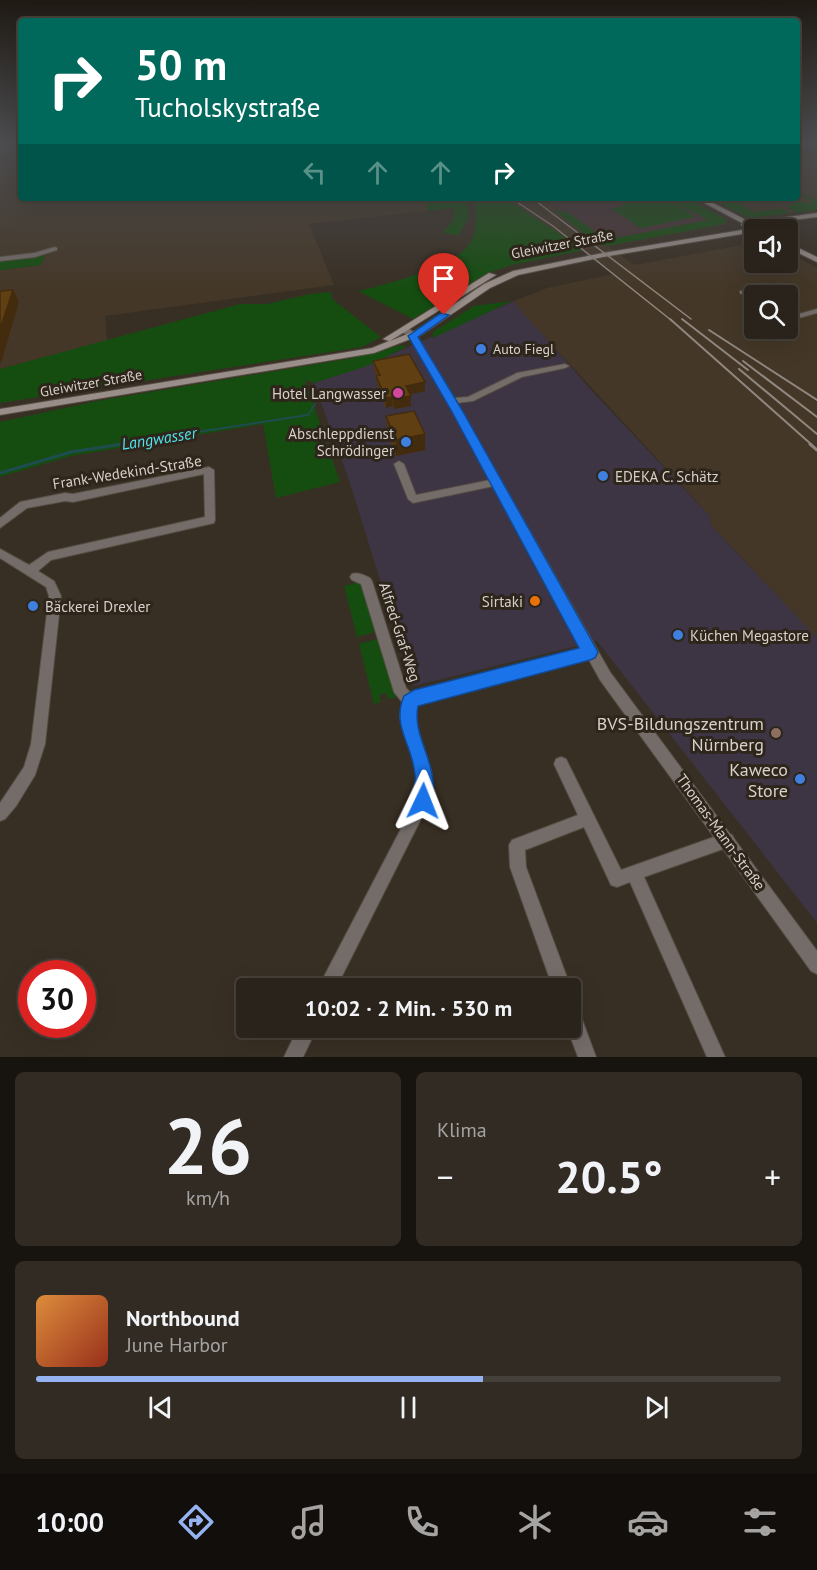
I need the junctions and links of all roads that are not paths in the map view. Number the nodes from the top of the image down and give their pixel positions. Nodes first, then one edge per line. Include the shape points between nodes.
1 (703, 201) edge
2 (727, 214) junction
3 (817, 214) edge
4 (790, 219) edge
5 (744, 222) edge
6 (728, 226) junction
7 (744, 227) edge
8 (744, 230) edge
9 (55, 249) dead end
10 (798, 251) edge
11 (0, 259) edge
12 (817, 261) edge
13 (817, 311) edge
14 (798, 316) edge
15 (409, 333) junction
16 (565, 366) dead end
17 (451, 401) junction
18 (0, 412) edge
19 (399, 464) dead end
20 (496, 482) junction
21 (0, 524) edge
22 (0, 553) edge
23 (30, 571) junction
24 (356, 577) dead end
25 (590, 652) junction
26 (410, 701) junction
27 (561, 764) dead end
28 (0, 814) edge
29 (585, 819) junction
30 (727, 840) junction
31 (634, 873) junction
32 (817, 965) edge
33 (332, 978) edge
34 (558, 978) edge
35 (303, 1038) edge
36 (580, 1038) edge
37 (293, 1057) edge
38 (587, 1057) edge
39 (716, 1057) edge

1 - 2 main road
2 - 5 main road
2 - 6 main road
3 - 4 main road, Gleiwitzer Straße
6 - 7 main road, Gleiwitzer Straße
6 - 15 main road, Gleiwitzer Straße via 508,269 476,284
8 - 15 main road, Gleiwitzer Straße via 516,273
9 - 11 street
10 - 12 main road
13 - 14 street
15 - 17 street, Thomas-Mann-Straße
15 - 18 main road, Gleiwitzer Straße via 379,349
16 - 17 street via 520,375 470,399
17 - 20 street, Thomas-Mann-Straße
19 - 20 street via 413,499
20 - 25 street, Thomas-Mann-Straße
21 - 23 street, Frank-Wedekind-Straße via 24,505 209,470 210,520 48,556
22 - 23 street
23 - 28 street via 50,584 55,596 49,656 38,744 30,770
24 - 26 street, Alfred-Graf-Weg via 366,581 401,692
25 - 26 street
25 - 30 street, Thomas-Mann-Straße
26 - 33 street via 407,717 425,774 423,801
27 - 29 street
29 - 31 street via 591,823 617,879
29 - 34 street via 517,845 518,867
30 - 31 street
30 - 32 street, Thomas-Mann-Straße
31 - 39 street
35 - 37 street
36 - 38 street

